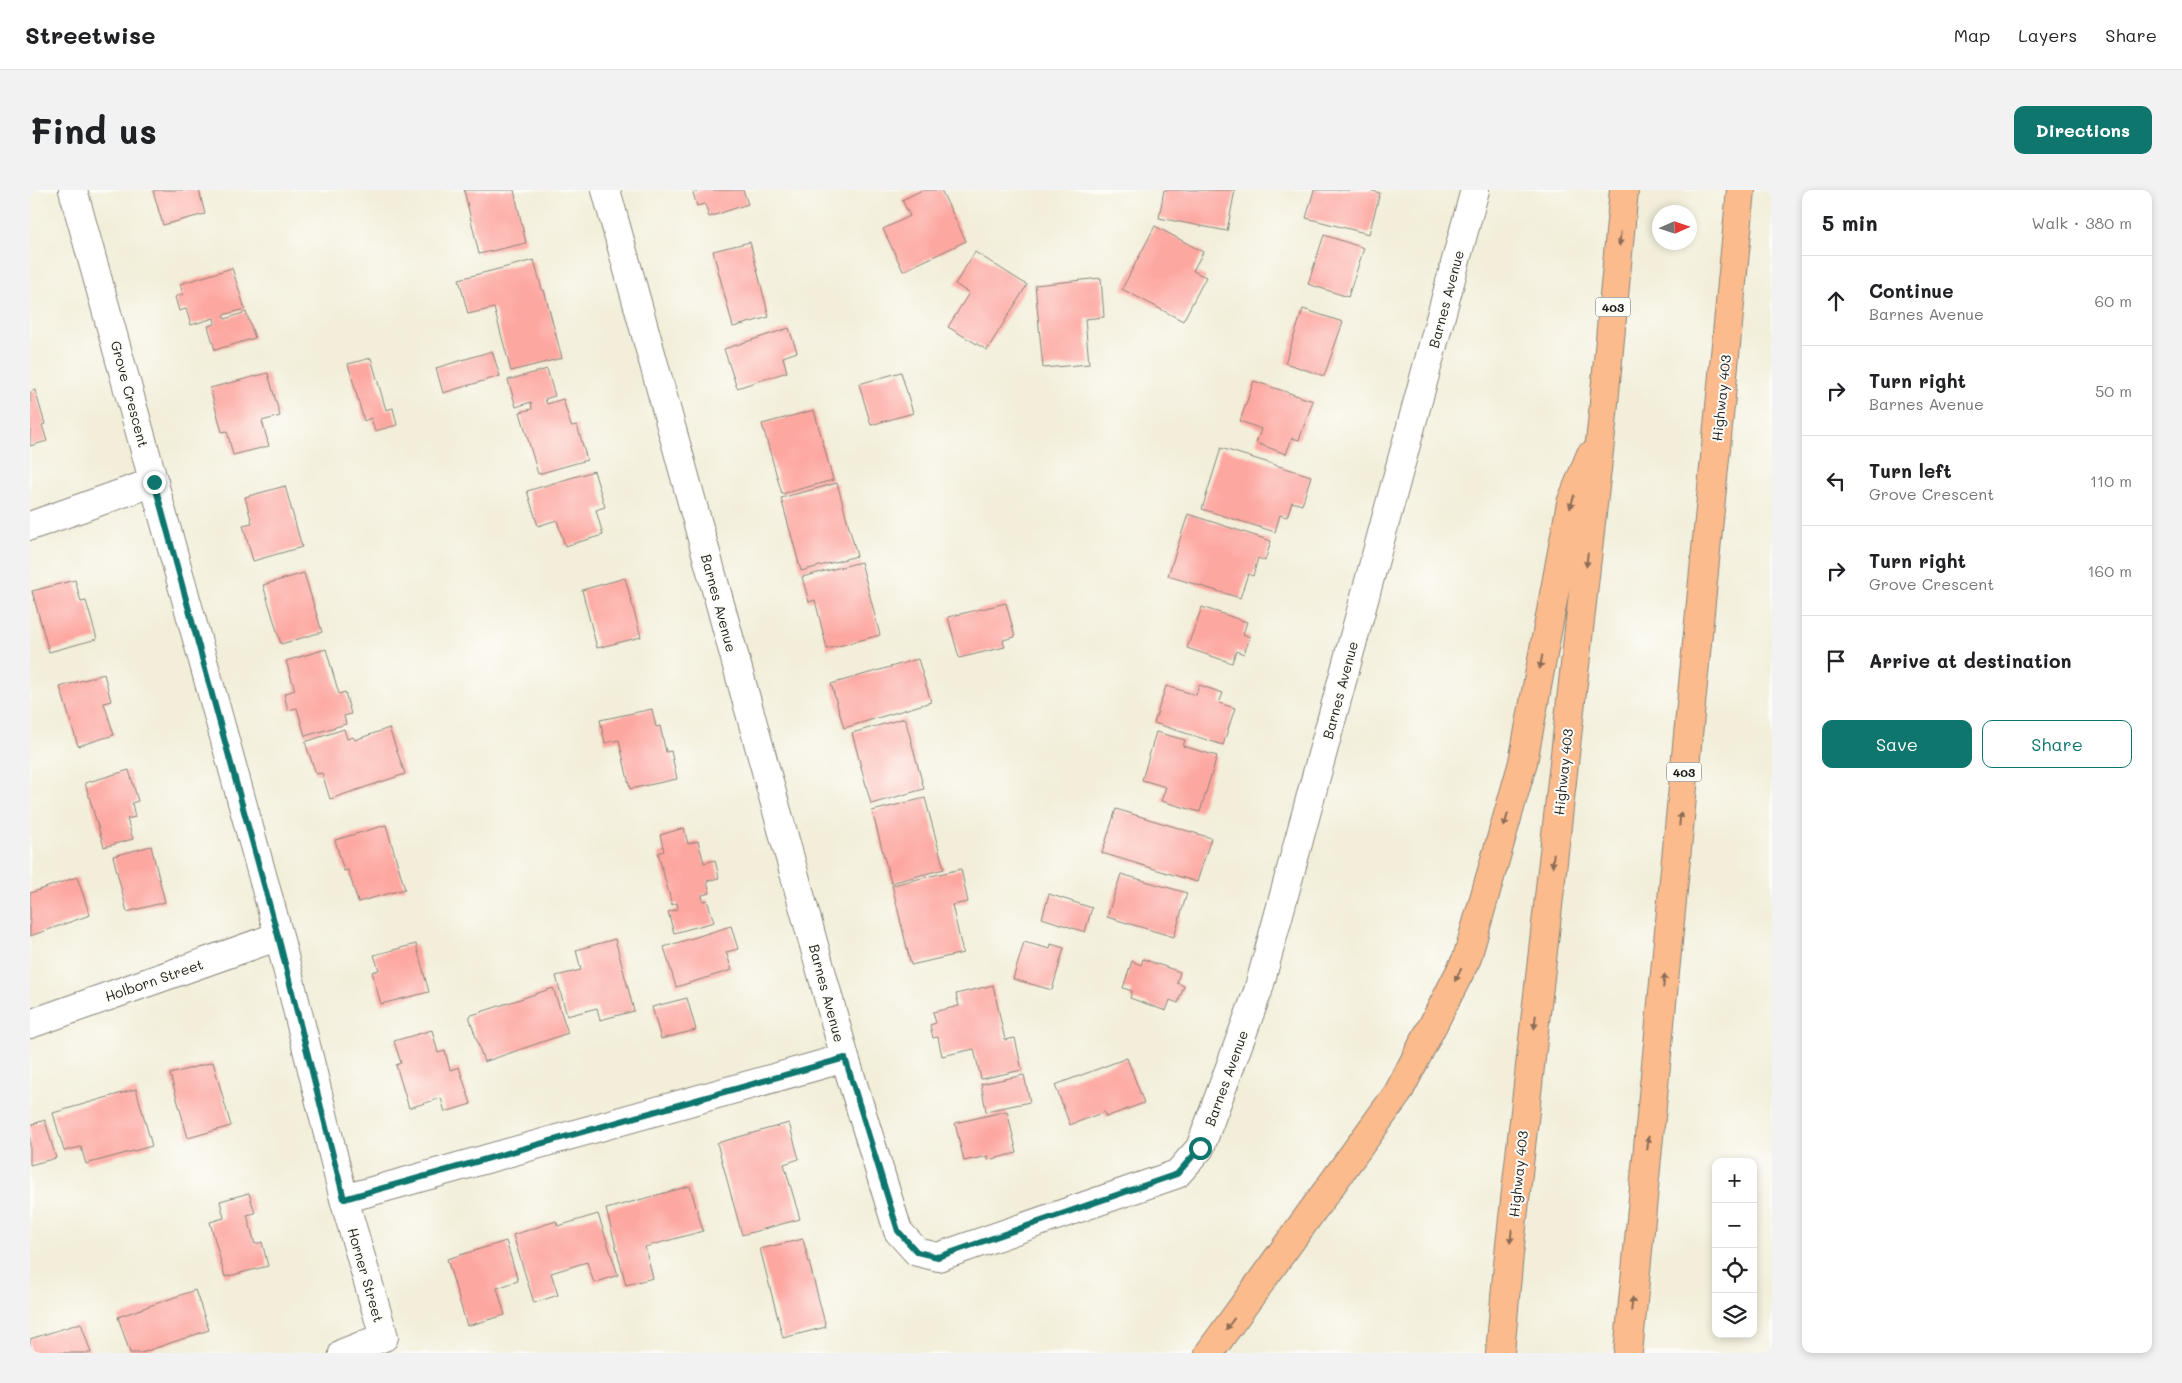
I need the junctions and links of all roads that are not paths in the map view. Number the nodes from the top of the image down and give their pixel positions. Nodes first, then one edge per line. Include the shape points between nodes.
1 (73, 190) edge
2 (606, 190) edge
3 (1475, 190) edge
4 (1624, 190) edge
5 (1741, 190) edge
6 (1602, 424) junction
7 (154, 482) junction
8 (30, 526) edge
9 (278, 936) junction
10 (30, 1024) edge
11 (845, 1058) junction
12 (344, 1199) junction
13 (343, 1353) edge
14 (1209, 1353) edge
15 (1500, 1353) edge
16 (1628, 1353) edge

1 - 7 street, Grove Crescent
2 - 11 street, Barnes Avenue
3 - 11 street, Barnes Avenue via 1258,990 1200,1148 1177,1174 938,1257 917,1252 898,1231
4 -> 6 highway, Highway 403 / 403
16 -> 5 highway, Highway 403 / 403
6 -> 14 highway via 1571,503 1522,762 1467,958 1398,1093
6 -> 15 highway, Highway 403 / 403
7 - 8 street
7 - 9 street, Grove Crescent
9 - 10 street, Holborn Street
9 - 12 street, Grove Crescent
11 - 12 street
12 - 13 street, Horner Street via 384,1337

